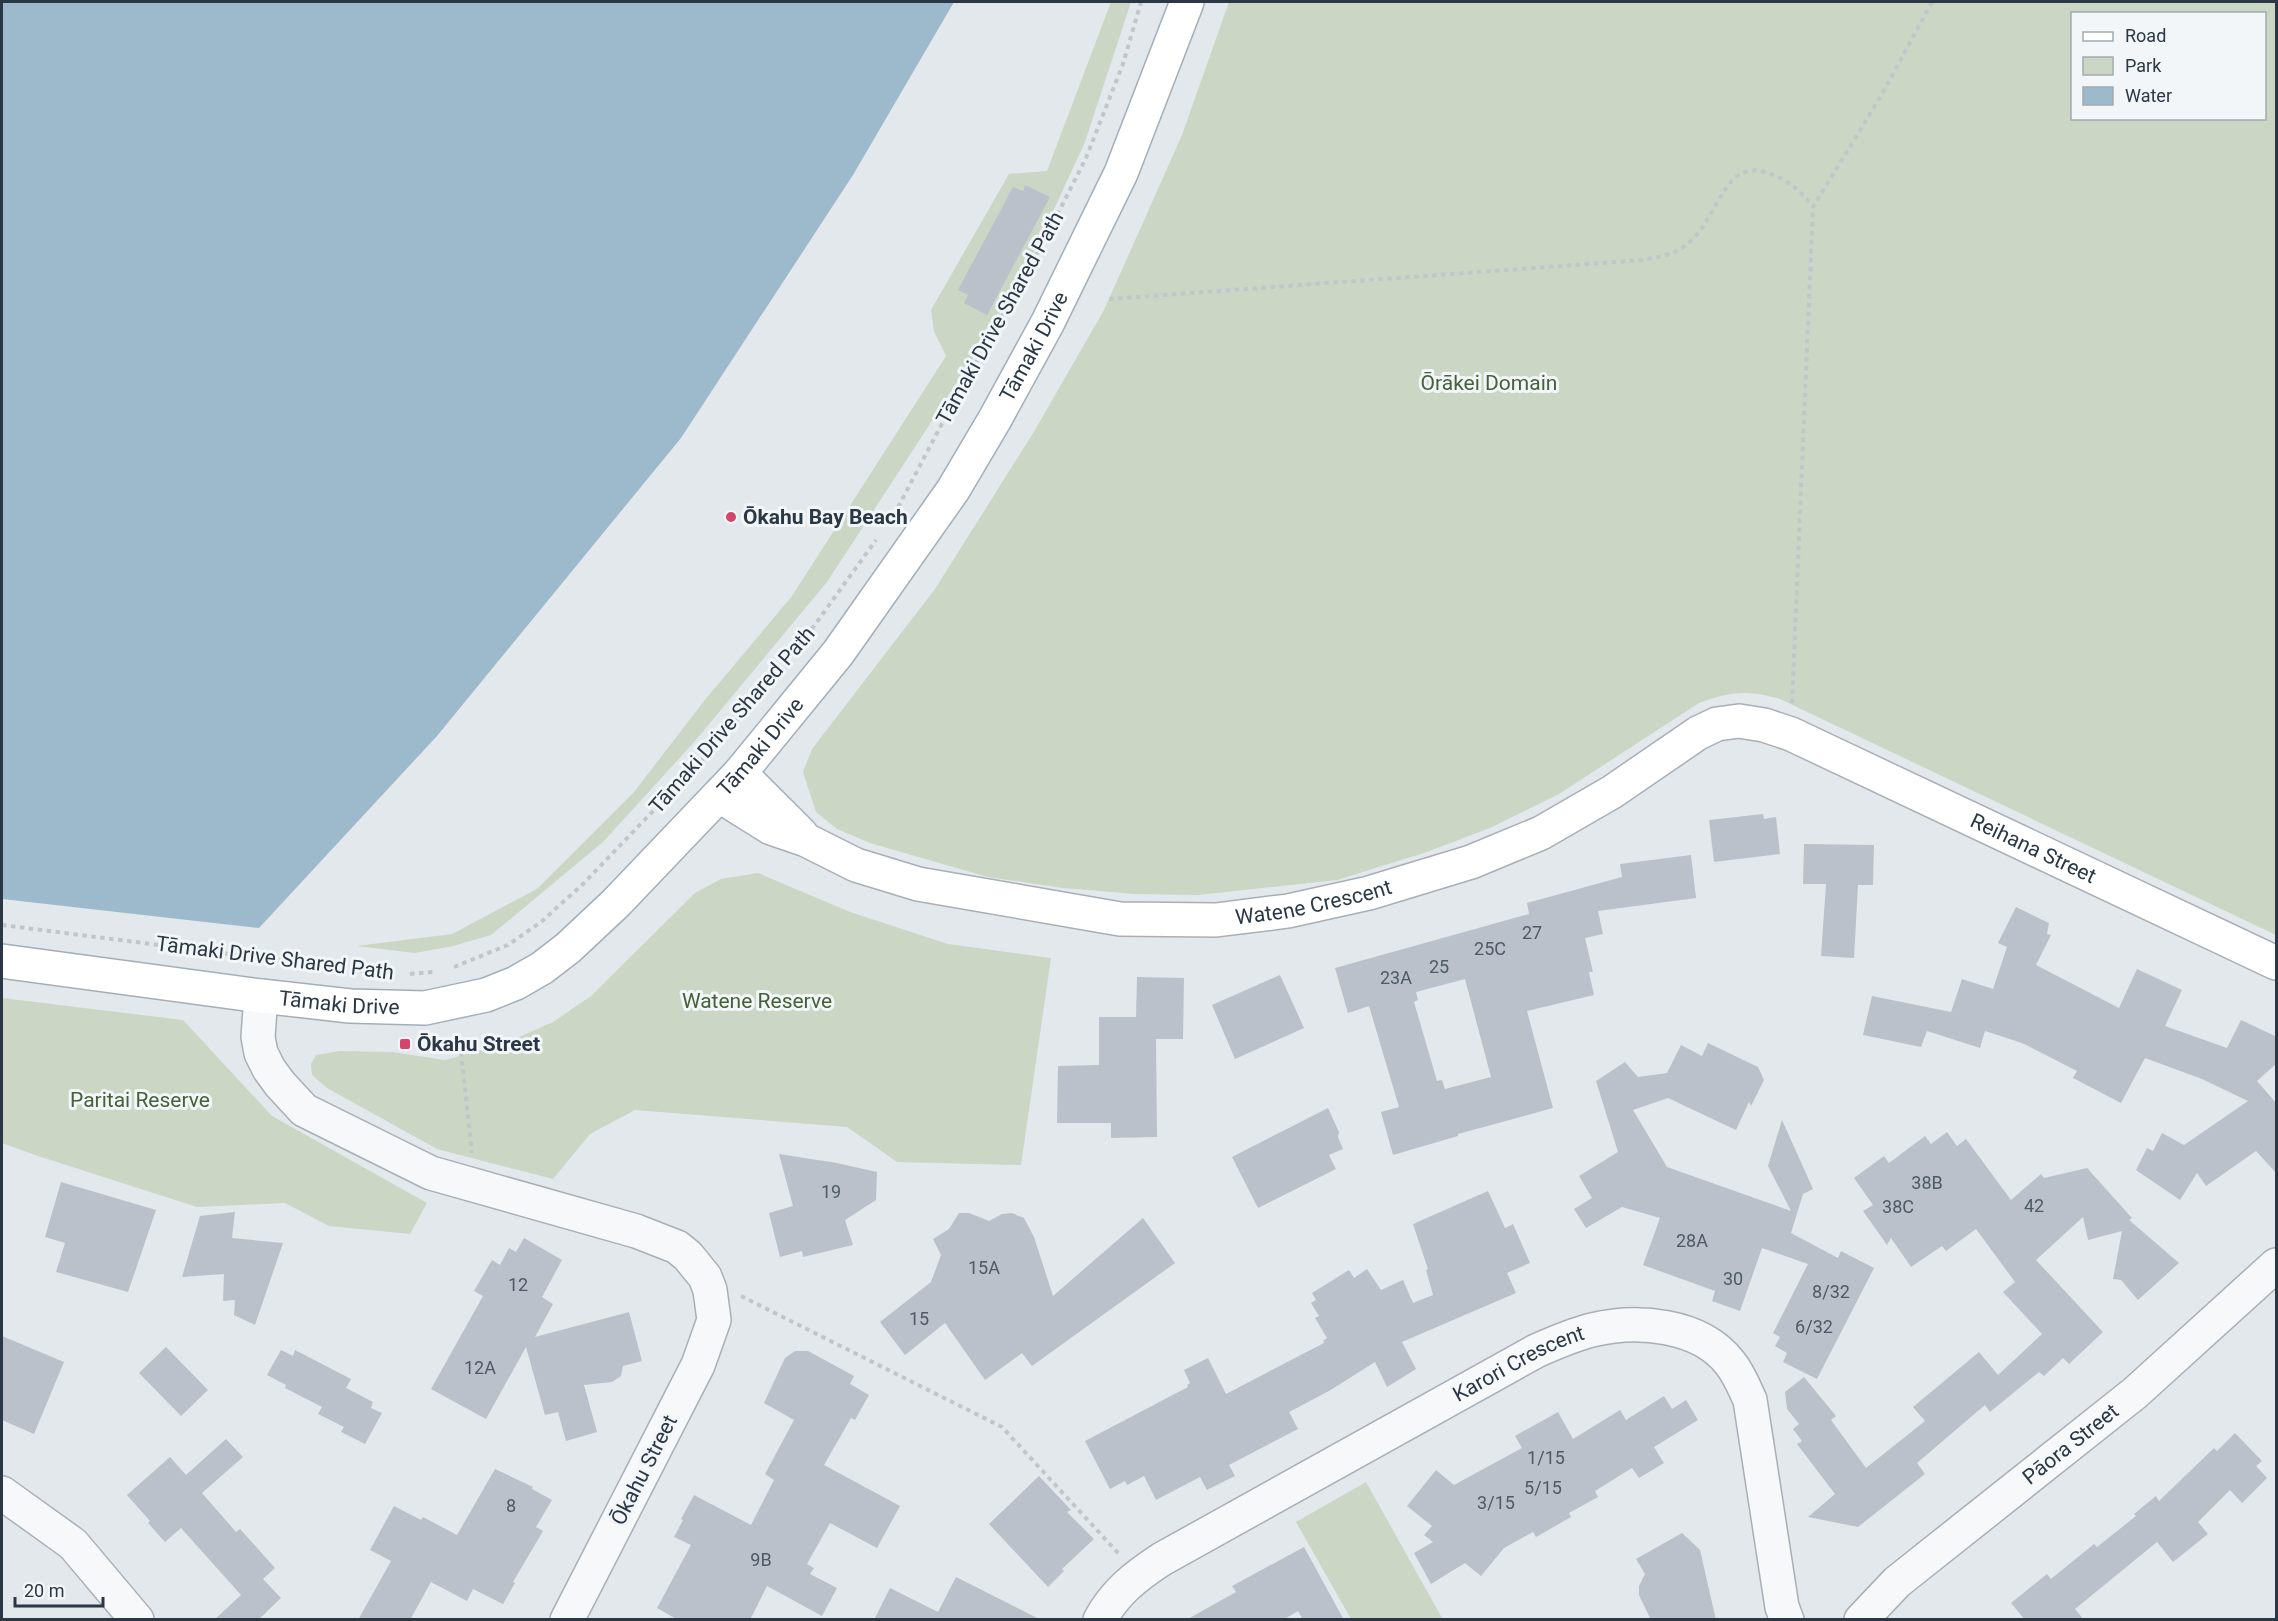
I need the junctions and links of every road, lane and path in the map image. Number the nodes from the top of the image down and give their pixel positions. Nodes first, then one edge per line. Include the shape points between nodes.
1 (1141, 2) edge
2 (1187, 2) edge
3 (1932, 2) edge
4 (1813, 207) junction
5 (1109, 299) dead end
6 (888, 523) dead end
7 (881, 532) dead end
8 (795, 652) dead end
9 (773, 679) dead end
10 (1791, 734) junction
11 (730, 785) junction
12 (2, 925) edge
13 (2, 961) edge
14 (2277, 963) edge
15 (447, 970) dead end
16 (438, 971) dead end
17 (381, 973) dead end
18 (409, 974) dead end
19 (261, 996) junction
20 (460, 1043) dead end
21 (472, 1154) dead end
22 (2277, 1265) edge
23 (739, 1295) dead end
24 (2, 1493) edge
25 (1138, 1575) junction
26 (137, 1620) edge
27 (567, 1620) edge
28 (1100, 1620) edge
29 (1787, 1620) edge
30 (1861, 1620) edge

1 - 6 path, Tāmaki Drive Shared Path via 1123,64 1086,158
2 - 11 main road, Tāmaki Drive via 1121,174 995,419 946,499 838,653
3 - 4 path via 1881,96
4 - 5 path via 1781,177 1750,171 1734,178 1722,190 1708,219 1685,246 1643,260
4 - 10 path
7 - 8 path, Tāmaki Drive Shared Path
9 - 15 path, Tāmaki Drive Shared Path via 704,759 541,922 508,945
10 - 11 main road, Watene Crescent via 1739,721 1717,724 1612,792 1541,832 1471,862 1369,893 1216,920 1120,919 918,884 856,865 771,828
10 - 14 main road, Reihana Street
11 - 19 main road, Tāmaki Drive via 588,931 542,968 516,983 486,996 425,1008 350,1006
12 - 17 path, Tāmaki Drive Shared Path
13 - 19 main road, Tāmaki Drive
16 - 18 path, Tāmaki Drive Shared Path
19 - 27 street, Ōkahu Street via 261,1053 280,1084 304,1110 431,1173 636,1231 677,1247 705,1277 714,1320 702,1356
20 - 21 path
22 - 30 street, Pāora Street via 2135,1393 1897,1582
23 - 25 path via 1002,1427
24 - 26 street via 73,1544
25 - 28 street, Karori Crescent via 1119,1592
25 - 29 street, Karori Crescent via 1536,1351 1593,1330 1648,1325 1694,1336 1729,1361 1742,1380 1750,1400

